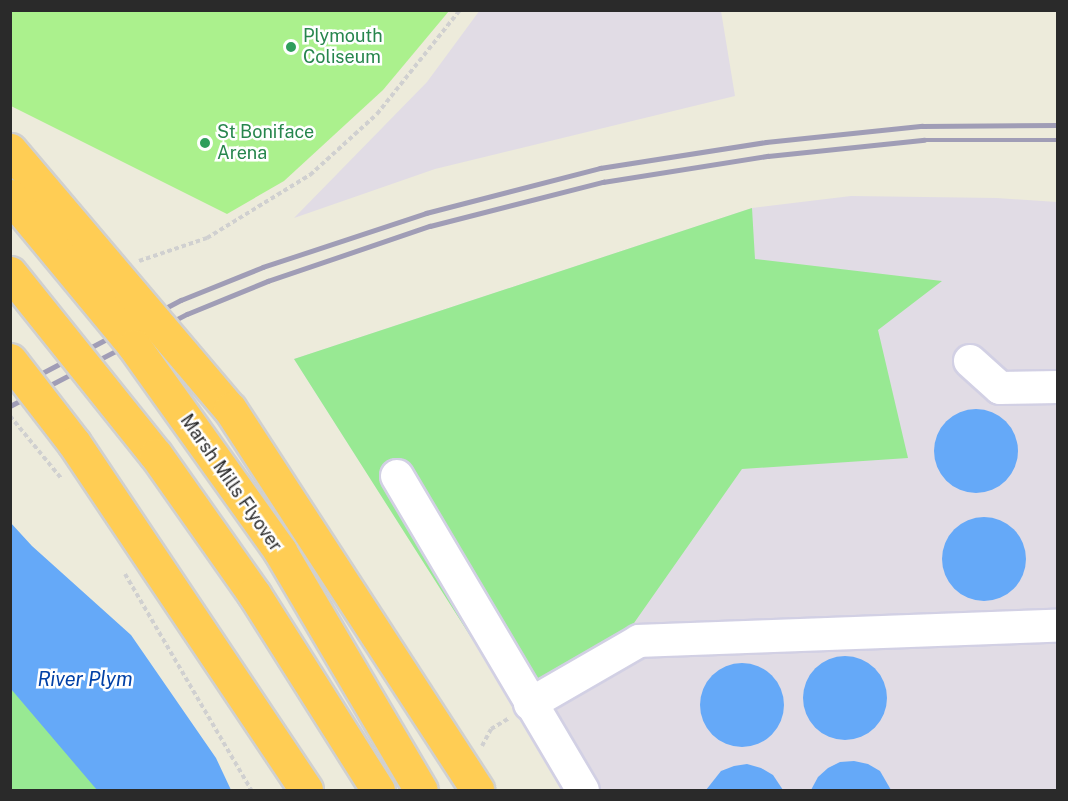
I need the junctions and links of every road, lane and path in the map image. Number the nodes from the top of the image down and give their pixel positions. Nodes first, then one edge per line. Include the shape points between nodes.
1 (460, 10) edge
2 (10, 150) edge
3 (10, 196) edge
4 (136, 261) dead end
5 (10, 273) edge
6 (10, 360) edge
7 (970, 361) dead end
8 (1058, 387) edge
9 (10, 416) edge
10 (397, 476) dead end
11 (66, 484) dead end
12 (123, 570) dead end
13 (1058, 626) edge
14 (530, 704) junction
15 (479, 750) dead end
16 (251, 790) edge
17 (306, 790) edge
18 (378, 790) edge
19 (421, 790) edge
20 (477, 790) edge
21 (583, 790) edge

1 - 4 path via 377,114 310,175 207,238
2 - 20 highway, bridge via 230,409
3 - 19 highway, Marsh Mills Flyover, bridge via 134,346 280,551
5 - 18 highway, bridge via 156,455 254,594
6 - 17 highway, bridge via 74,443
7 - 8 lane via 1000,388
9 - 11 path
10 - 14 lane
12 - 16 path
13 - 14 lane via 639,641
14 - 15 path via 491,729
14 - 21 lane

